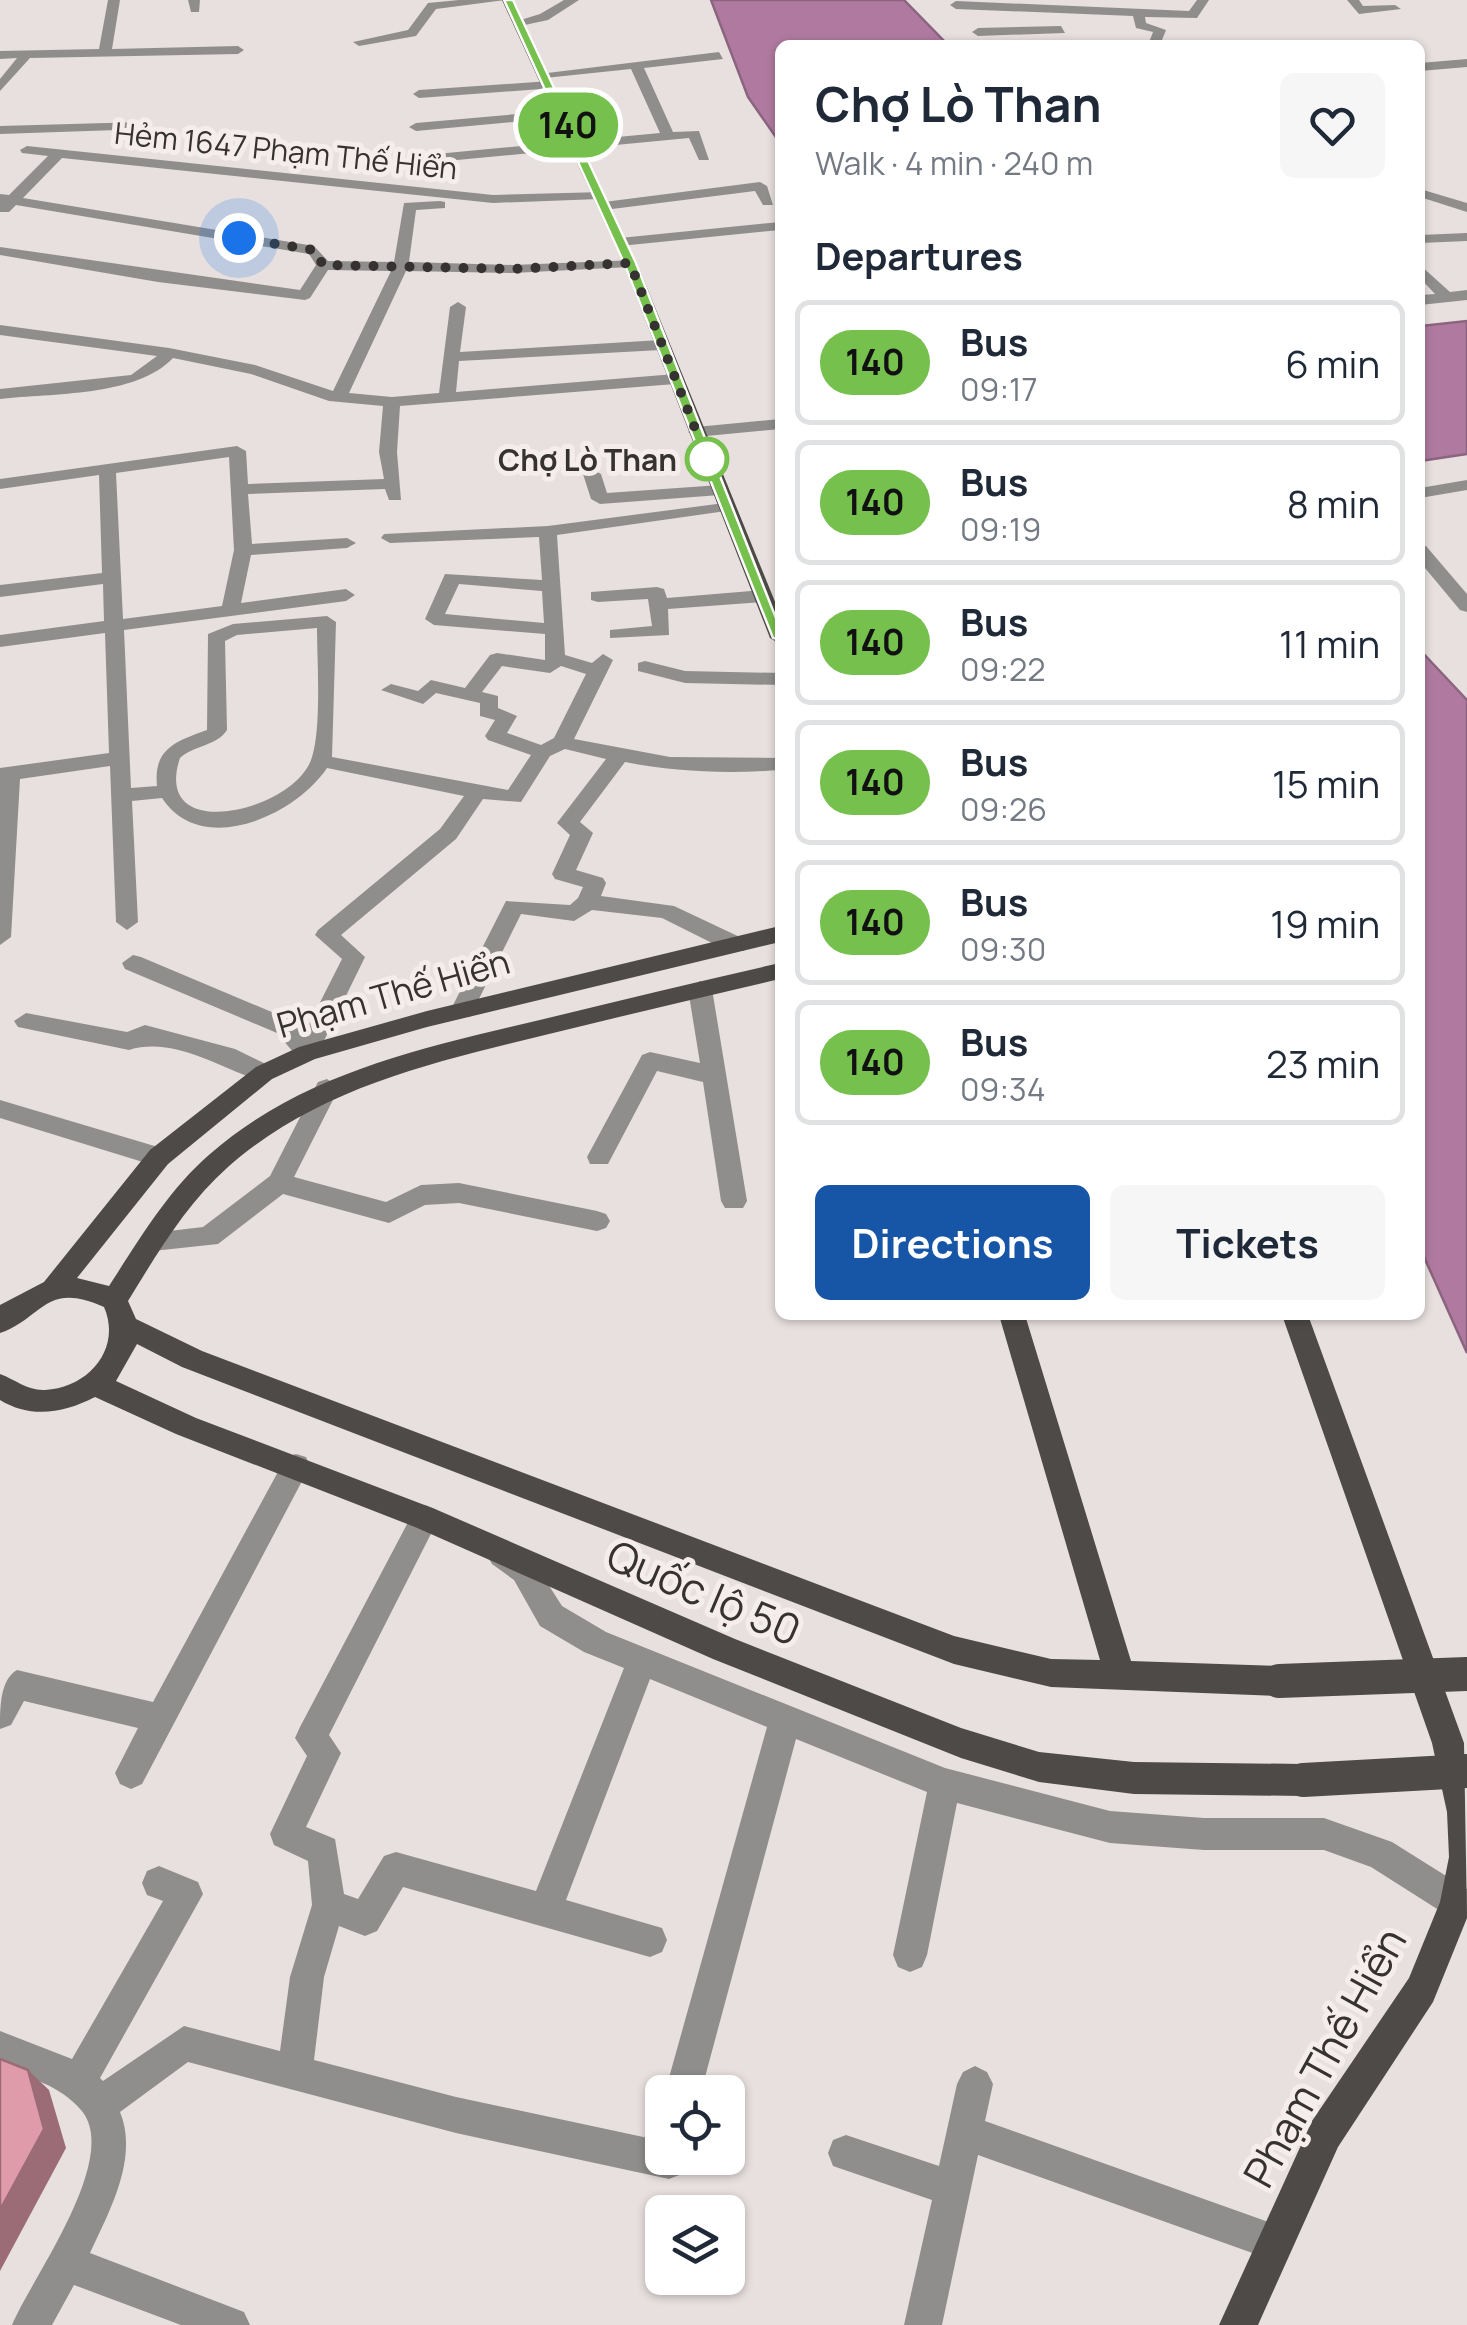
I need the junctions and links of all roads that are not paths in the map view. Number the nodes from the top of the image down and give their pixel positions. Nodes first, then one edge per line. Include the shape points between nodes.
1 (114, 0) edge
2 (498, 0) edge
3 (508, 0) edge
4 (573, 0) edge
5 (1202, 0) edge
6 (1353, 0) edge
7 (954, 3) edge
8 (1015, 7) junction
9 (1074, 8) junction
10 (1395, 9) dead end
11 (1138, 12) junction
12 (520, 22) junction
13 (1026, 30) junction
14 (1061, 30) junction
15 (978, 32) junction
16 (984, 40) edge
17 (1054, 40) edge
18 (1156, 40) edge
19 (359, 42) dead end
20 (238, 50) dead end
21 (105, 53) junction
22 (26, 54) junction
23 (0, 55) edge
24 (719, 56) dead end
25 (1467, 63) edge
26 (636, 65) junction
27 (1425, 67) edge
28 (547, 79) junction
29 (0, 87) edge
30 (419, 94) dead end
31 (563, 114) junction
32 (142, 126) dead end
33 (416, 127) dead end
34 (0, 130) edge
35 (669, 137) junction
36 (578, 147) junction
37 (28, 150) dead end
38 (58, 153) junction
39 (704, 157) dead end
40 (436, 158) dead end
41 (1425, 194) edge
42 (452, 196) junction
43 (6, 199) edge
44 (602, 200) junction
45 (768, 202) dead end
46 (1467, 208) edge
47 (0, 212) edge
48 (775, 226) edge
49 (1467, 237) edge
50 (1425, 239) edge
51 (620, 242) junction
52 (0, 251) edge
53 (630, 263) junction
54 (323, 265) junction
55 (401, 265) junction
56 (1425, 274) edge
57 (1467, 294) edge
58 (1446, 297) junction
59 (1425, 299) edge
60 (458, 307) dead end
61 (0, 330) edge
62 (661, 345) junction
63 (169, 354) junction
64 (452, 357) junction
65 (675, 379) junction
66 (0, 394) edge
67 (447, 397) junction
68 (338, 398) junction
69 (392, 402) junction
70 (775, 424) edge
71 (696, 432) junction
72 (106, 470) junction
73 (592, 474) dead end
74 (0, 484) edge
75 (1467, 485) edge
76 (241, 489) junction
77 (1425, 492) edge
78 (723, 498) junction
79 (548, 531) junction
80 (390, 538) dead end
81 (348, 542) dead end
82 (243, 550) junction
83 (1425, 556) edge
84 (111, 577) junction
85 (548, 586) junction
86 (0, 591) edge
87 (346, 595) dead end
88 (598, 596) dead end
89 (763, 596) junction
90 (658, 604) junction
91 (1467, 606) edge
92 (243, 616) junction
93 (113, 626) junction
94 (775, 626) edge
95 (553, 629) junction
96 (617, 634) dead end
97 (0, 640) edge
98 (556, 658) junction
99 (646, 667) dead end
100 (775, 679) edge
101 (391, 690) dead end
102 (470, 695) junction
103 (552, 747) junction
104 (619, 756) junction
105 (119, 758) junction
106 (322, 761) junction
107 (775, 764) edge
108 (5, 774) edge
109 (168, 791) junction
110 (476, 792) junction
111 (121, 796) junction
112 (588, 902) junction
113 (126, 922) dead end
114 (775, 935) edge
115 (0, 937) edge
116 (736, 945) junction
117 (133, 963) dead end
118 (775, 973) edge
119 (700, 990) junction
120 (462, 1011) junction
121 (428, 1019) junction
122 (26, 1022) dead end
123 (440, 1052) junction
124 (307, 1053) junction
125 (264, 1073) junction
126 (714, 1074) junction
127 (328, 1088) junction
128 (0, 1109) edge
129 (159, 1157) junction
130 (599, 1157) dead end
131 (280, 1183) junction
132 (734, 1201) dead end
133 (597, 1221) dead end
134 (154, 1242) junction
135 (54, 1288) junction
136 (4, 1312) edge
137 (120, 1314) junction
138 (1014, 1320) edge
139 (1298, 1320) edge
140 (104, 1375) junction
141 (0, 1386) edge
142 (296, 1466) junction
143 (424, 1518) junction
144 (494, 1549) junction
145 (640, 1664) junction
146 (1467, 1674) edge
147 (1121, 1678) junction
148 (0, 1714) edge
149 (159, 1718) junction
150 (785, 1720) junction
151 (1467, 1770) edge
152 (131, 1773) dead end
153 (944, 1784) junction
154 (160, 1883) dead end
155 (1457, 1902) junction
156 (330, 1904) junction
157 (546, 1909) junction
158 (650, 1940) dead end
159 (910, 1955) dead end
160 (0, 2048) edge
161 (295, 2072) junction
162 (688, 2075) edge
163 (975, 2084) dead end
164 (89, 2093) junction
165 (965, 2132) junction
166 (846, 2153) dead end
167 (645, 2154) edge
168 (952, 2189) junction
169 (1274, 2242) junction
170 (66, 2263) junction
171 (32, 2325) edge
172 (231, 2325) edge
173 (923, 2325) edge
174 (1238, 2325) edge

1 - 21 street
2 - 19 street via 432,6 412,33
3 - 12 main road
4 - 12 street
5 - 11 street via 1193,15
6 - 10 street via 1358,10
7 - 8 street
7 - 15 street
8 - 9 street
8 - 13 street
9 - 11 street
9 - 14 street
11 - 18 street via 1140,25 1160,30
12 - 28 main road
13 - 14 street
13 - 15 street
14 - 17 street
15 - 16 street
20 - 21 street
21 - 22 street
22 - 23 street
22 - 29 street
24 - 26 street
25 - 27 street
26 - 28 street
26 - 35 street
28 - 30 street
28 - 31 main road
31 - 33 street
31 - 36 main road
32 - 34 street
35 - 36 street
35 - 39 street via 694,134
36 - 40 street
36 - 44 main road
37 - 38 street, Hẻm 1647 Phạm Thế Hiển
38 - 42 street, Hẻm 1647 Phạm Thế Hiển via 424,185
38 - 43 street
41 - 46 street
42 - 44 street, Hẻm 1647 Phạm Thế Hiển
42 - 55 street via 442,204 409,206
43 - 47 street
43 - 54 street via 314,250
44 - 45 street, Hẻm 1647 Phạm Thế Hiển via 760,186
44 - 51 main road
48 - 51 street
49 - 50 street
51 - 53 main road
52 - 54 street via 306,295
53 - 55 street via 533,269
53 - 62 main road
54 - 55 street
55 - 68 street
56 - 58 street
57 - 58 street
58 - 59 street
60 - 64 street
61 - 63 street
62 - 64 street
62 - 65 main road
63 - 66 street via 135,380
63 - 68 street via 255,370
64 - 67 street
65 - 67 street
65 - 71 main road
67 - 69 street
68 - 69 street
69 - 76 street via 388,452 394,492
70 - 71 street
71 - 78 main road
72 - 74 street
72 - 76 street via 238,451
72 - 84 street
73 - 78 street via 600,499
75 - 77 street
76 - 82 street
78 - 79 street
78 - 89 main road
79 - 80 street
79 - 85 street
81 - 82 street
82 - 92 street
83 - 91 street
84 - 86 street
84 - 93 street
85 - 95 street
85 - 95 street via 452,578 434,619
87 - 92 street
88 - 90 street via 656,593
89 - 90 street
89 - 94 main road
90 - 96 street via 662,631
92 - 93 street
92 - 106 street via 327,622
92 - 109 street via 215,638 218,730 170,756 164,768
93 - 97 street
93 - 105 street
95 - 98 street
98 - 102 street via 550,667 497,659
98 - 103 street via 600,666
99 - 100 street via 684,685
101 - 102 street via 423,698 431,686
102 - 103 street via 491,700 487,712 507,716 495,736
103 - 104 street
103 - 110 street via 514,797
104 - 107 street via 657,766
104 - 112 street via 568,823 582,832 564,874 595,883
105 - 108 street
105 - 111 street
106 - 109 street via 286,802 232,817 193,820
106 - 110 street
108 - 115 street
109 - 111 street
110 - 124 street via 448,834 326,935 354,957
111 - 113 street
112 - 116 street via 666,911
112 - 120 street via 574,913 514,906
114 - 116 main road, Phạm Thế Hiển
116 - 120 main road, Phạm Thế Hiển
117 - 124 street via 285,1027
118 - 119 main road, Phạm Thế Hiển
119 - 123 main road, Phạm Thế Hiển
119 - 126 street
120 - 121 main road, Phạm Thế Hiển
121 - 123 main road
121 - 124 main road, Phạm Thế Hiển
122 - 125 street via 129,1041 146,1034
123 - 127 main road, Phạm Thế Hiển
124 - 125 main road, Phạm Thế Hiển
125 - 129 main road, Phạm Thế Hiển
126 - 130 street via 650,1061
126 - 132 street
127 - 131 street
127 - 134 main road, Phạm Thế Hiển via 216,1162
128 - 129 street
129 - 135 main road, Phạm Thế Hiển
131 - 133 street via 390,1213 421,1195 459,1194
131 - 134 street via 209,1237
134 - 137 main road, Phạm Thế Hiển
135 - 136 main road
135 - 137 main road, Quốc lộ 50 via 97,1290
137 - 140 main road via 125,1346
137 - 147 main road, Quốc lộ 50 via 192,1359 954,1650 1051,1673
138 - 147 main road
139 - 155 main road, Phạm Thế Hiển via 1448,1743 1465,1857
140 - 141 main road via 76,1394 38,1401
140 - 142 main road, Quốc lộ 50 via 186,1426
142 - 143 main road, Quốc lộ 50
142 - 149 street
143 - 144 main road, Quốc lộ 50
143 - 156 street via 311,1738 325,1753 286,1834 323,1850
144 - 145 street via 524,1571 551,1616
144 - 151 main road, Quốc lộ 50, bridge via 724,1649 1039,1767 1134,1778 1303,1780
145 - 150 street
145 - 157 street
146 - 147 main road, Quốc lộ 50, bridge
148 - 149 street via 17,1685
149 - 152 street
150 - 153 street
150 - 162 street
153 - 155 street via 1110,1827 1324,1834 1380,1854
153 - 159 street
154 - 164 street via 186,1894
155 - 169 main road, Phạm Thế Hiển via 1421,1990 1326,2134
156 - 157 street via 365,1919 396,1868
156 - 161 street via 307,1977
157 - 158 street
160 - 164 street
161 - 164 street via 184,2043
161 - 167 street via 456,2115
163 - 165 street
164 - 170 street via 110,2135 104,2181
165 - 168 street
165 - 169 street
166 - 168 street
168 - 173 street
169 - 174 main road, Phạm Thế Hiển
170 - 171 street
170 - 172 street

